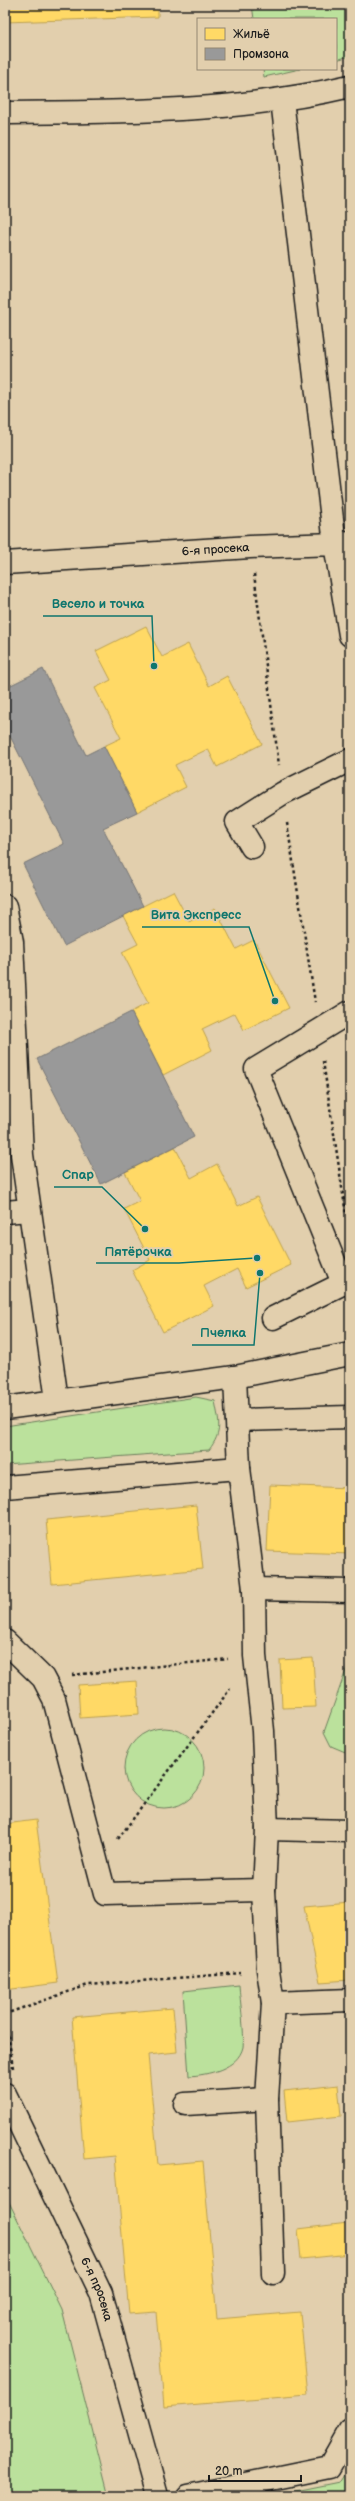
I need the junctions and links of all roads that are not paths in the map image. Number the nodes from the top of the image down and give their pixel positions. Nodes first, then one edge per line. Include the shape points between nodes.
1 (350, 86) edge
2 (282, 100) junction
3 (5, 113) edge
4 (342, 543) edge
5 (5, 563) edge
6 (350, 635) edge
7 (350, 760) edge
8 (252, 847) dead end
9 (5, 906) edge
10 (8, 942) edge
11 (350, 1012) edge
12 (13, 1115) edge
13 (29, 1210) junction
14 (5, 1212) edge
15 (346, 1281) edge
16 (273, 1318) dead end
17 (350, 1354) edge
18 (235, 1377) junction
19 (57, 1400) junction
20 (5, 1408) edge
21 (350, 1417) edge
22 (237, 1420) junction
23 (239, 1468) junction
24 (5, 1486) edge
25 (254, 1589) junction
26 (350, 1591) edge
27 (5, 1641) edge
28 (267, 1829) junction
29 (350, 1831) edge
30 (264, 1890) junction
31 (350, 2000) edge
32 (273, 2003) junction
33 (9, 2085) edge
34 (267, 2099) junction
35 (185, 2104) dead end
36 (273, 2273) dead end
37 (350, 2430) edge
38 (157, 2496) edge
39 (188, 2496) edge

1 - 2 street via 308,97
2 - 3 street via 169,111
2 - 4 street
4 - 5 street, 6-я просека
4 - 6 street
7 - 8 street via 282,793 238,822
9 - 10 street
10 - 12 street
11 - 15 street via 256,1069
12 - 13 street via 22,1155
13 - 14 street
13 - 19 street
15 - 16 street
17 - 18 street
18 - 19 street
18 - 22 street
19 - 20 street
21 - 22 street
22 - 23 street
23 - 24 street
23 - 25 street
25 - 26 street
25 - 28 street via 255,1656 263,1730
27 - 30 street via 43,1678 54,1699 105,1894
28 - 29 street
28 - 30 street
30 - 32 street via 268,1970
31 - 32 street
32 - 34 street
33 - 38 street, 6-я просека via 101,2294
34 - 35 street
34 - 36 street
37 - 39 street via 329,2467

